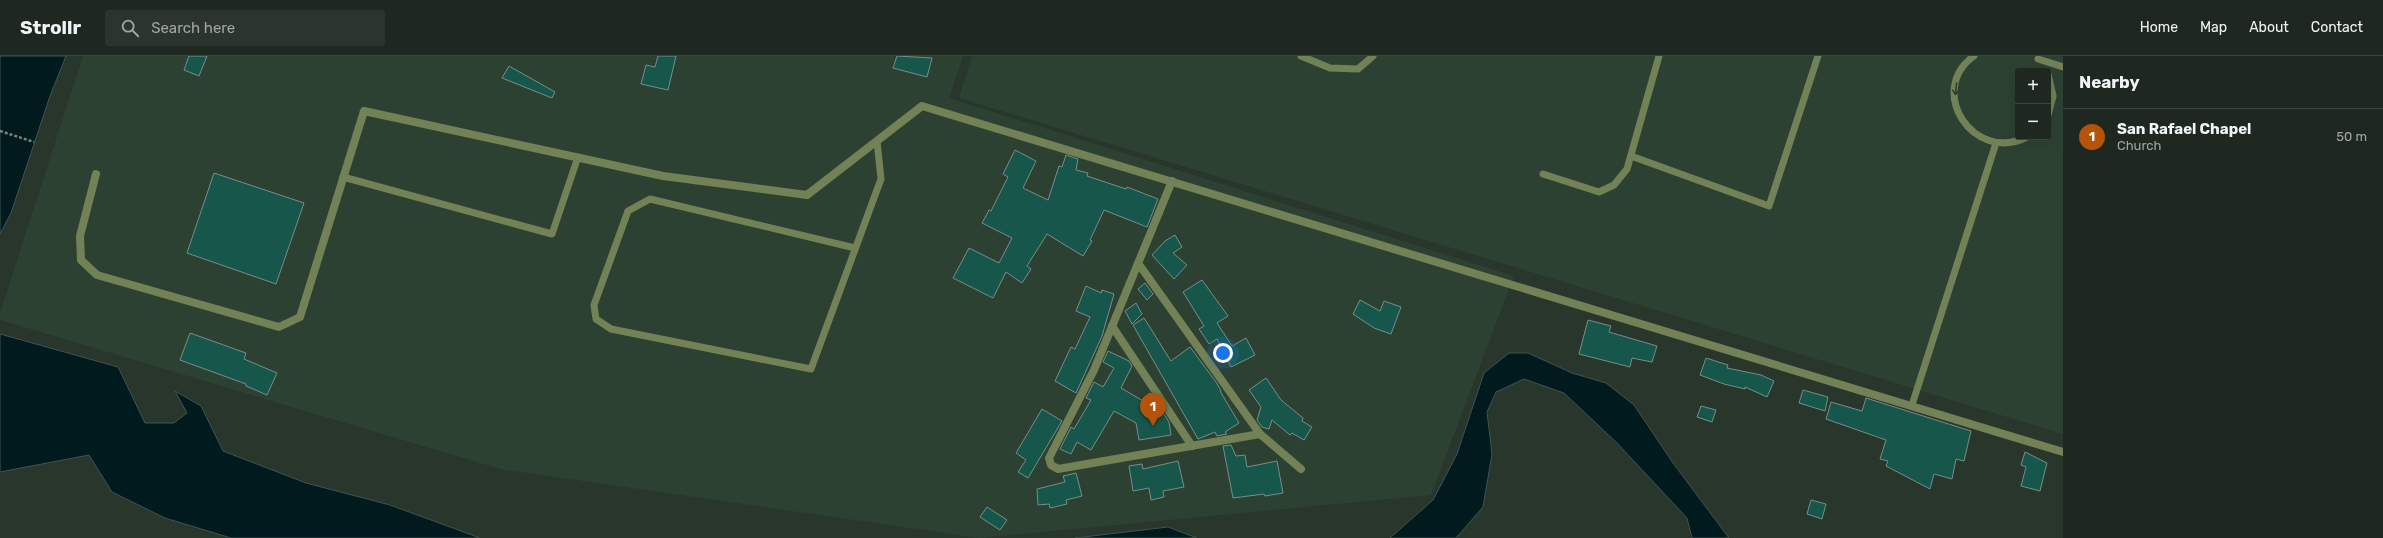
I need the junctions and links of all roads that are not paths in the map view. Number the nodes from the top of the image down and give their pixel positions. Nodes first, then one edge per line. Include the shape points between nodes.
1 (1301, 56) edge
2 (1374, 56) edge
3 (1659, 56) edge
4 (1818, 56) edge
5 (1974, 56) edge
6 (2036, 57) edge
7 (2063, 67) edge
8 (2045, 68) edge
9 (2051, 86) edge
10 (2051, 104) edge
11 (877, 140) junction
12 (2022, 140) edge
13 (1996, 143) junction
14 (1631, 156) junction
15 (578, 157) junction
16 (96, 174) dead end
17 (1544, 174) dead end
18 (343, 177) junction
19 (1172, 181) junction
20 (855, 248) junction
21 (1138, 263) junction
22 (1112, 326) junction
23 (1912, 405) junction
24 (1260, 434) junction
25 (1192, 446) junction
26 (2063, 452) edge
27 (1301, 469) dead end

1 - 2 lane via 1330,68 1358,69
3 - 14 lane
4 - 14 lane via 1769,206
5 -> 13 lane via 1962,68 1956,84 1957,110 1965,125 1980,138
6 - 7 lane
6 - 8 lane
9 - 10 lane
11 - 15 street via 807,195 663,176
11 - 19 street via 922,106
11 - 20 lane via 881,179
12 - 13 lane
13 - 23 lane
14 - 17 lane via 1627,169 1614,185 1599,192
15 - 18 street via 364,111
15 - 18 lane via 552,234
16 - 18 street via 80,236 81,260 97,275 279,327 300,317
19 - 21 street
19 - 23 street
20 - 20 lane via 811,369 611,329 596,319 594,305 628,211 650,199
21 - 22 street
21 - 24 street
22 - 25 street
22 - 25 street via 1094,370 1049,458 1051,465 1058,469
23 - 26 street
24 - 25 street
24 - 27 street

